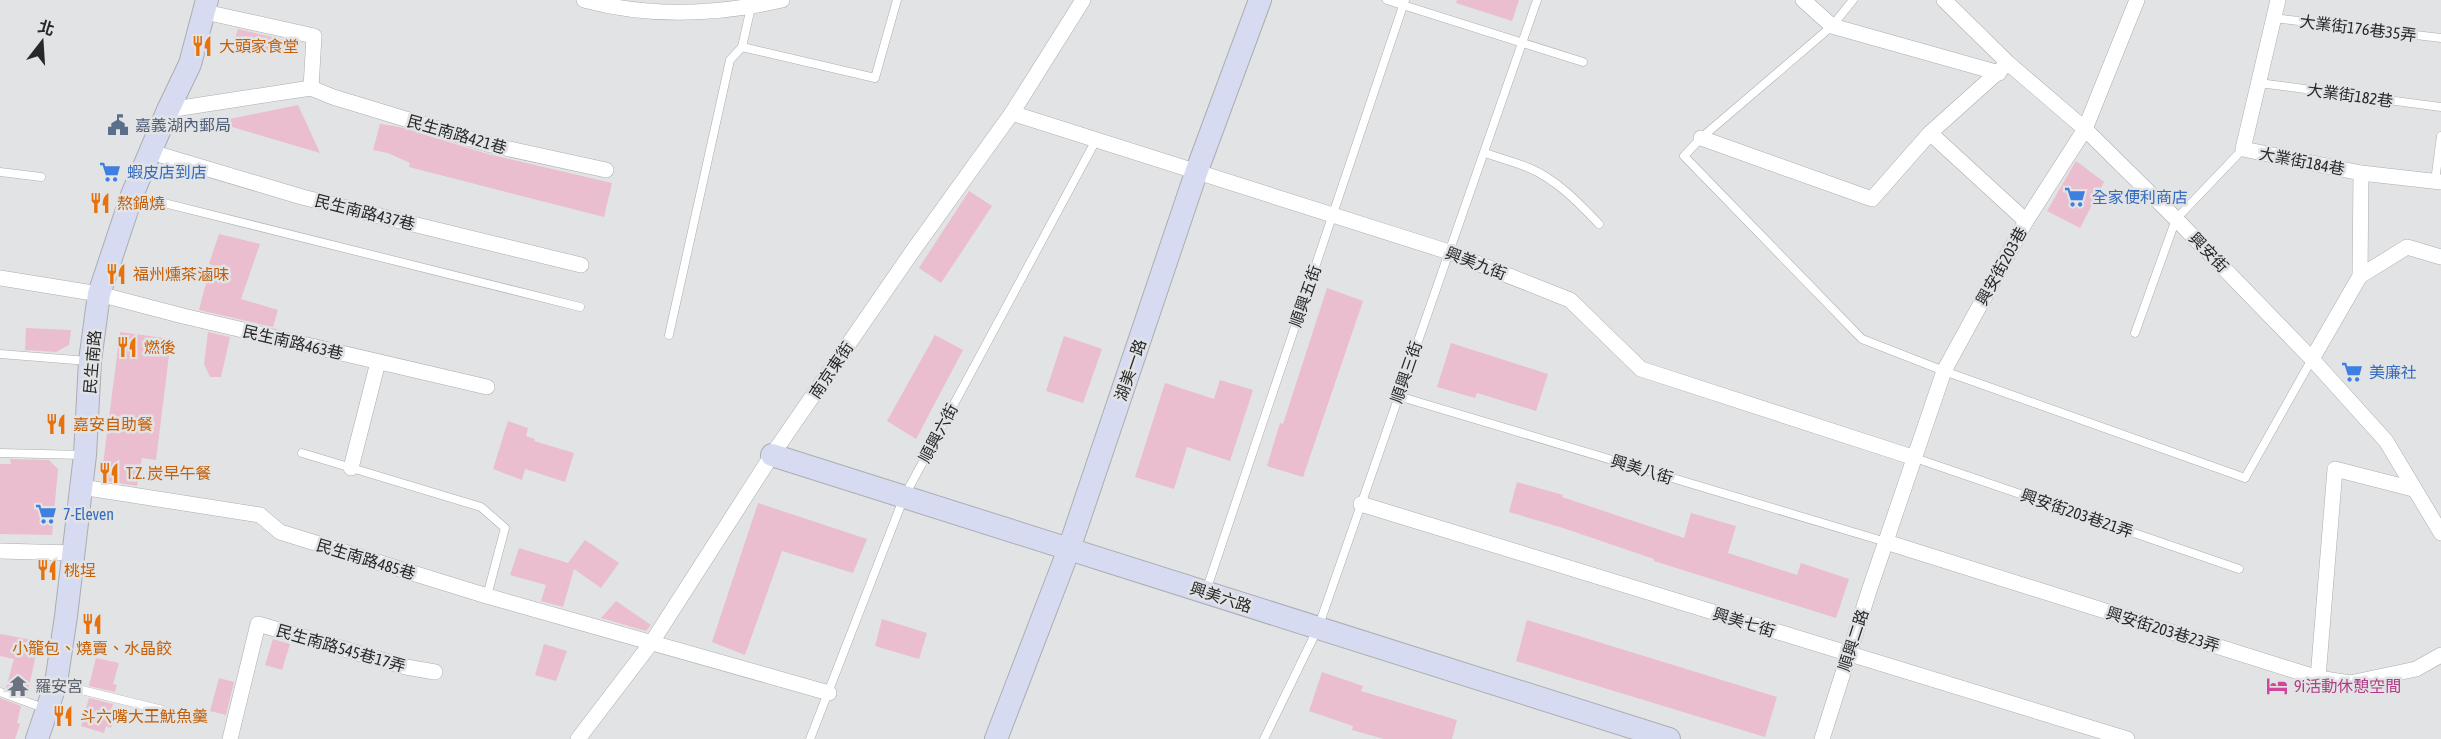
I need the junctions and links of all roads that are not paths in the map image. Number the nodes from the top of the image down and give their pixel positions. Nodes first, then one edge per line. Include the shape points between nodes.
1 (584, 0) edge
2 (782, 0) edge
3 (897, 0) edge
4 (1083, 0) edge
5 (1260, 0) edge
6 (1387, 0) edge
7 (1537, 0) edge
8 (1803, 0) edge
9 (1853, 0) edge
10 (1944, 0) edge
11 (2137, 0) edge
12 (2278, 0) edge
13 (1404, 2) edge
14 (206, 6) edge
15 (752, 7) junction
16 (2274, 18) junction
17 (1832, 26) junction
18 (2441, 39) edge
19 (1523, 43) junction
20 (742, 47) junction
21 (1583, 62) dead end
22 (2004, 68) junction
23 (2259, 83) junction
24 (311, 88) junction
25 (2441, 107) edge
26 (168, 110) junction
27 (1012, 113) junction
28 (2085, 129) junction
29 (1930, 134) junction
30 (2441, 136) edge
31 (1701, 138) junction
32 (1096, 140) junction
33 (2242, 149) junction
34 (151, 152) junction
35 (1485, 153) junction
36 (606, 170) dead end
37 (0, 172) edge
38 (1196, 173) junction
39 (2361, 173) junction
40 (41, 177) dead end
41 (2438, 181) edge
42 (132, 195) junction
43 (1332, 216) junction
44 (2176, 219) junction
45 (2026, 221) junction
46 (1599, 224) dead end
47 (1449, 252) junction
48 (2441, 257) edge
49 (581, 265) dead end
50 (2360, 276) junction
51 (0, 278) edge
52 (99, 294) junction
53 (579, 307) dead end
54 (2135, 333) dead end
55 (669, 335) dead end
56 (0, 354) edge
57 (2312, 359) junction
58 (90, 361) junction
59 (378, 362) junction
60 (1944, 371) junction
61 (487, 387) dead end
62 (1398, 396) junction
63 (0, 453) edge
64 (302, 453) dead end
65 (85, 455) junction
66 (772, 455) junction
67 (1915, 458) junction
68 (351, 468) junction
69 (81, 487) junction
70 (2413, 489) junction
71 (904, 497) junction
72 (1361, 504) junction
73 (2441, 533) edge
74 (1886, 542) junction
75 (1070, 549) junction
76 (0, 551) edge
77 (73, 553) junction
78 (2239, 569) dead end
79 (1206, 592) junction
80 (487, 596) junction
81 (1318, 628) junction
82 (652, 642) junction
83 (1849, 655) junction
84 (2441, 655) edge
85 (435, 672) dead end
86 (2318, 678) junction
87 (56, 683) junction
88 (0, 692) edge
89 (829, 693) junction
90 (47, 709) junction
91 (163, 710) dead end
92 (37, 739) edge
93 (230, 739) edge
94 (578, 739) edge
95 (810, 739) edge
96 (996, 739) edge
97 (1264, 739) edge
98 (1669, 739) edge
99 (1822, 739) edge
100 (2127, 739) edge

1 - 15 street via 617,9 687,14
2 - 15 street
3 - 20 lane via 875,78
4 - 27 street, 南京東街
5 - 38 street, 湖美一路
6 - 13 lane
7 - 19 lane, 順興三街
8 - 17 street
9 - 17 lane
10 - 22 street, 興安街
11 - 28 street, 興安街203巷
12 - 16 street, 大業街184巷
13 - 19 lane
13 - 43 lane, 順興五街
14 - 24 street via 314,36
14 - 26 street, 民生南路 via 190,64
15 - 20 lane
16 - 18 lane, 大業街176巷35弄
16 - 23 street, 大業街184巷
17 - 22 street
17 - 31 lane
19 - 21 lane
19 - 35 lane, 順興三街
20 - 55 lane via 730,60
22 - 28 street, 興安街
22 - 29 street
23 - 25 lane, 大業街182巷
23 - 33 street, 大業街184巷
24 - 26 street, 民生南路421巷
24 - 36 street, 民生南路421巷 via 491,145
26 - 34 street, 民生南路
27 - 32 street, 興美九街
27 - 66 street, 南京東街
28 - 44 street, 興安街
28 - 45 street, 興安街203巷
29 - 31 street via 1872,199
29 - 45 street
30 - 41 lane
31 - 60 lane via 1684,156 1862,339
32 - 38 street, 興美九街
32 - 71 lane, 順興六街
33 - 39 street, 大業街184巷
33 - 44 lane
34 - 42 street, 民生南路
34 - 49 street, 民生南路437巷 via 302,196
35 - 46 lane via 1530,168 1549,179
35 - 47 lane, 順興三街
37 - 40 lane
38 - 43 street, 興美九街
38 - 75 street, 湖美一路
39 - 41 street, 大業街184巷
39 - 50 street
42 - 52 street, 民生南路
42 - 53 lane
43 - 47 street, 興美九街
43 - 79 lane, 順興五街
44 - 54 lane
44 - 57 street, 興安街
45 - 60 street, 興安街203巷
47 - 62 lane, 順興三街
47 - 67 street, 興美九街 via 1570,300 1641,369
48 - 50 street via 2407,247
50 - 57 street
51 - 52 street, 民生南路463巷
52 - 58 street, 民生南路
52 - 59 street, 民生南路463巷
56 - 58 lane
57 - 60 lane via 2245,478
57 - 70 street, 興安街 via 2386,441
58 - 65 street, 民生南路
59 - 61 street, 民生南路463巷
59 - 68 street
60 - 67 street, 興安街203巷
62 - 72 lane, 順興三街
62 - 74 lane, 興美八街
63 - 65 lane
64 - 68 lane
65 - 69 street, 民生南路
66 - 71 street, 興美六路
66 - 82 street, 南京東街
67 - 74 street, 興安街203巷
67 - 78 lane, 興安街203巷21弄
68 - 80 lane via 481,507 505,528
69 - 77 street, 民生南路
69 - 80 street, 民生南路485巷 via 260,515 280,532
70 - 73 street, 興安街
70 - 86 street via 2335,469
71 - 75 street, 興美六路
71 - 89 lane, 順興六街
72 - 81 lane, 順興三街
72 - 83 street, 興美七街
74 - 83 street, 順興二路
74 - 86 street, 興安街203巷23弄
75 - 79 street, 興美六路
75 - 96 street, 湖美一路
76 - 77 street
77 - 87 street, 民生南路
79 - 81 street, 興美六路
80 - 82 street, 民生南路485巷
81 - 97 lane, 順興三街
81 - 98 street, 興美六路
82 - 89 street, 民生南路485巷
82 - 94 street, 南京東街
83 - 99 street, 順興二路
83 - 100 street, 興美七街
84 - 86 street, 興安街203巷23弄 via 2415,669 2350,683
85 - 93 street, 民生南路545巷17弄 via 395,665 258,624
87 - 90 street, 民生南路
87 - 91 lane
88 - 90 lane
89 - 95 lane, 順興六街
90 - 92 street, 民生南路

